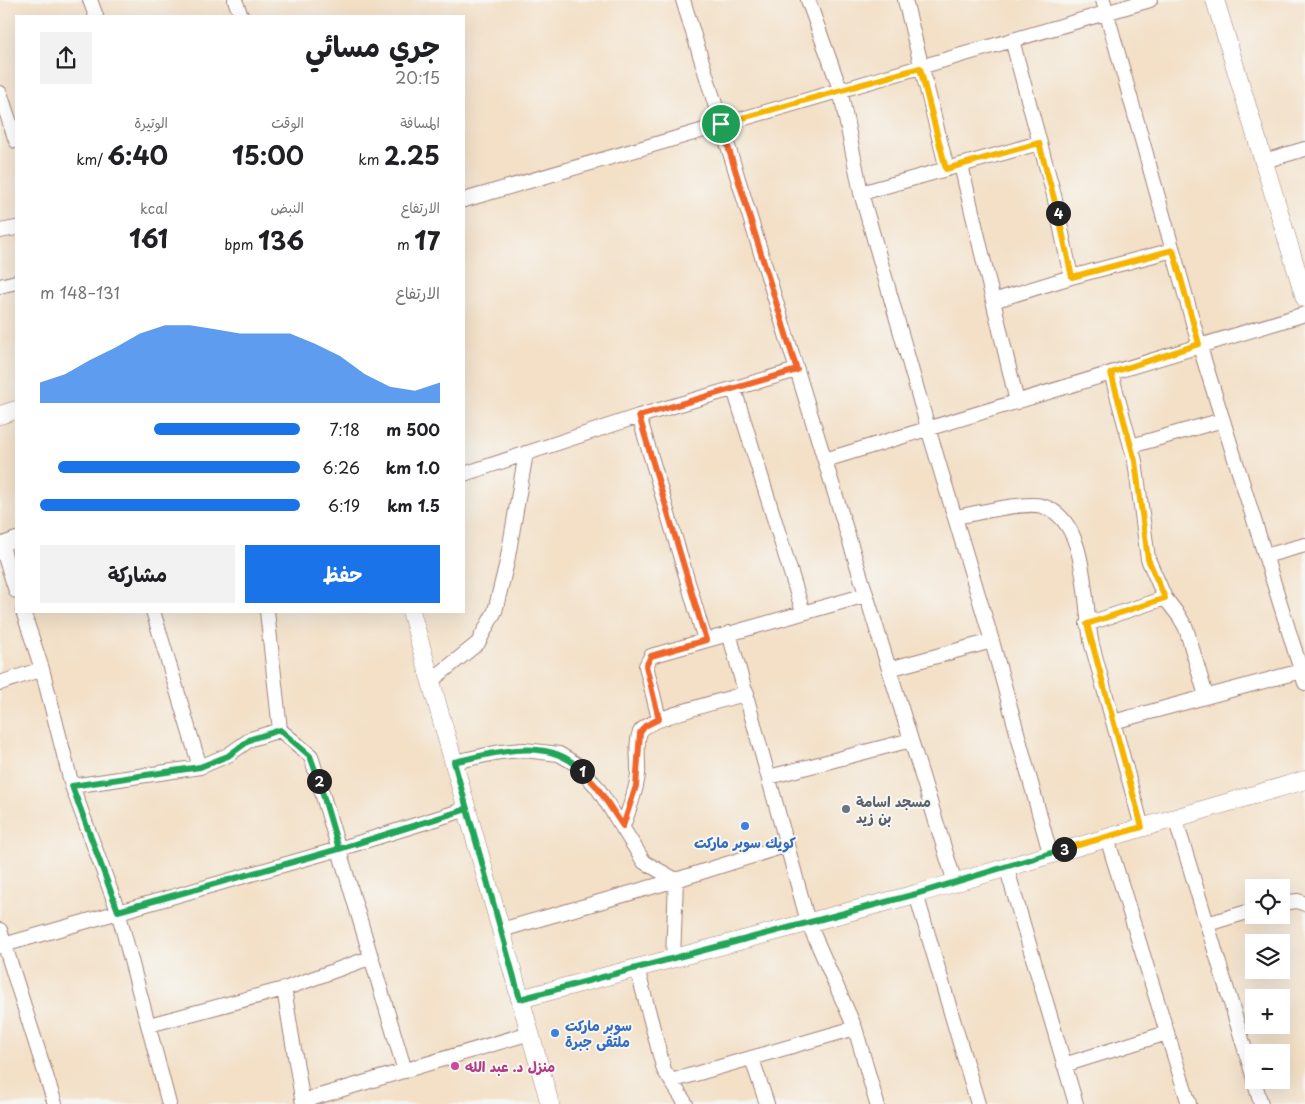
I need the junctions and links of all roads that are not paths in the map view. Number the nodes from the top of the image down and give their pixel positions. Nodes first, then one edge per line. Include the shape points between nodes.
1 (90, 0) edge
2 (235, 0) edge
3 (683, 0) edge
4 (808, 0) edge
5 (905, 0) edge
6 (1103, 0) edge
7 (1150, 0) edge
8 (1215, 0) edge
9 (1107, 14) junction
10 (96, 15) edge
11 (240, 15) edge
12 (1012, 40) junction
13 (920, 68) junction
14 (840, 89) junction
15 (0, 93) edge
16 (721, 124) junction
17 (15, 138) edge
18 (1039, 143) junction
19 (1305, 150) edge
20 (1264, 162) junction
21 (961, 165) junction
22 (946, 169) junction
23 (861, 193) junction
24 (465, 200) edge
25 (15, 228) edge
26 (0, 232) edge
27 (1173, 250) junction
28 (1300, 264) edge
29 (1072, 277) junction
30 (15, 282) edge
31 (0, 286) edge
32 (1305, 298) edge
33 (993, 301) junction
34 (1305, 314) edge
35 (1199, 344) junction
36 (797, 370) junction
37 (1111, 373) junction
38 (734, 389) junction
39 (1016, 402) junction
40 (15, 410) edge
41 (0, 415) edge
42 (639, 416) junction
43 (1223, 420) junction
44 (928, 428) junction
45 (1131, 446) junction
46 (526, 453) junction
47 (825, 460) junction
48 (465, 474) edge
49 (955, 517) junction
50 (15, 539) edge
51 (0, 544) edge
52 (1305, 545) edge
53 (1265, 556) junction
54 (15, 588) edge
55 (866, 595) junction
56 (1165, 598) junction
57 (804, 612) junction
58 (24, 613) edge
59 (154, 613) edge
60 (268, 613) edge
61 (412, 613) edge
62 (1087, 624) junction
63 (729, 633) junction
64 (706, 640) junction
65 (992, 641) junction
66 (889, 668) junction
67 (42, 669) junction
68 (1303, 677) edge
69 (431, 682) junction
70 (0, 683) edge
71 (747, 693) junction
72 (1206, 696) junction
73 (659, 719) junction
74 (1113, 722) junction
75 (280, 730) junction
76 (911, 740) junction
77 (454, 762) junction
78 (200, 767) junction
79 (769, 777) junction
80 (1305, 780) edge
81 (72, 786) junction
82 (467, 809) junction
83 (1175, 818) junction
84 (623, 826) junction
85 (1142, 827) junction
86 (1107, 838) junction
87 (787, 845) junction
88 (339, 849) junction
89 (1050, 853) junction
90 (1006, 866) junction
91 (676, 880) junction
92 (955, 883) junction
93 (916, 894) junction
94 (1290, 901) edge
95 (1305, 904) edge
96 (118, 911) junction
97 (1245, 913) edge
98 (808, 922) junction
99 (1206, 924) junction
100 (0, 930) edge
101 (501, 930) junction
102 (2, 945) edge
103 (372, 957) junction
104 (673, 958) junction
105 (637, 968) junction
106 (284, 989) junction
107 (520, 999) junction
108 (149, 1025) junction
109 (855, 1028) junction
110 (530, 1033) junction
111 (1167, 1033) junction
112 (1245, 1050) edge
113 (752, 1059) junction
114 (1064, 1065) junction
115 (405, 1071) junction
116 (672, 1081) junction
117 (1257, 1089) edge
118 (303, 1102) edge
119 (54, 1104) edge
120 (169, 1104) edge
121 (550, 1104) edge
122 (686, 1104) edge
123 (766, 1104) edge
124 (877, 1104) edge
125 (978, 1104) edge
126 (1076, 1104) edge
127 (1189, 1104) edge
128 (1262, 1104) edge

1 - 10 street
2 - 11 street
3 - 16 street
4 - 14 street
5 - 13 street
6 - 9 street
7 - 9 street
8 - 20 street
9 - 12 street
9 - 27 street
12 - 13 street
12 - 18 street
13 - 14 street
13 - 22 street
14 - 16 street
14 - 23 street
15 - 17 street
16 - 24 street
16 - 36 street
18 - 21 street
18 - 29 street
19 - 20 street
20 - 28 street
21 - 22 street
21 - 33 street
22 - 23 street
23 - 44 street
25 - 26 street
27 - 29 street
27 - 35 street
28 - 32 street
29 - 33 street
30 - 31 street
33 - 39 street
34 - 35 street
35 - 37 street
35 - 43 street
36 - 38 street
36 - 47 street
37 - 39 street
37 - 45 street
38 - 42 street
38 - 57 street
39 - 44 street
40 - 41 street
42 - 46 street
42 - 64 street
43 - 45 street
43 - 53 street
44 - 47 street
44 - 49 street
45 - 56 street via 1148,559
46 - 48 street
46 - 69 street via 495,611 478,643
47 - 55 street
49 - 62 street via 1029,505 1052,511 1066,524 1079,549
49 - 65 street
50 - 51 street
51 - 54 street
52 - 53 street
53 - 68 street
55 - 57 street
55 - 66 street
56 - 62 street
56 - 72 street via 1186,628
57 - 63 street
58 - 67 street
59 - 78 street
60 - 75 street
61 - 69 street
62 - 74 street
63 - 64 street
63 - 71 street
64 - 73 street via 651,656 647,660
65 - 66 street
65 - 89 street
66 - 76 street
67 - 70 street
67 - 81 street
68 - 72 street
69 - 77 street
71 - 73 street
71 - 79 street
72 - 74 street
73 - 84 street via 645,726 640,733 636,786
74 - 85 street
75 - 78 street via 251,739 228,756
75 - 88 street via 310,756
76 - 79 street
76 - 92 street
77 - 82 street
77 - 84 street via 524,750 559,754 576,764 597,787
78 - 81 street
79 - 87 street
80 - 83 street
81 - 96 street
82 - 88 street
82 - 101 street
83 - 85 street
83 - 99 street
84 - 91 street via 644,862
85 - 86 street
86 - 89 street
86 - 111 street
87 - 91 street
87 - 98 street
88 - 96 street
88 - 103 street
89 - 90 street
90 - 92 street
90 - 114 street
91 - 101 street
91 - 104 street
92 - 93 street
93 - 98 street
93 - 125 street
94 - 95 street
96 - 102 street
96 - 108 street
97 - 99 street
98 - 104 street
98 - 109 street
99 - 112 street
100 - 102 street
101 - 107 street
102 - 119 street
103 - 106 street
103 - 115 street
104 - 105 street
105 - 107 street
105 - 116 street via 659,1054
106 - 108 street
106 - 118 street
107 - 110 street
108 - 120 street
109 - 113 street
109 - 124 street
110 - 115 street
110 - 121 street
111 - 114 street
111 - 127 street
113 - 116 street
113 - 123 street
114 - 126 street
115 - 118 street
116 - 122 street
117 - 128 street

